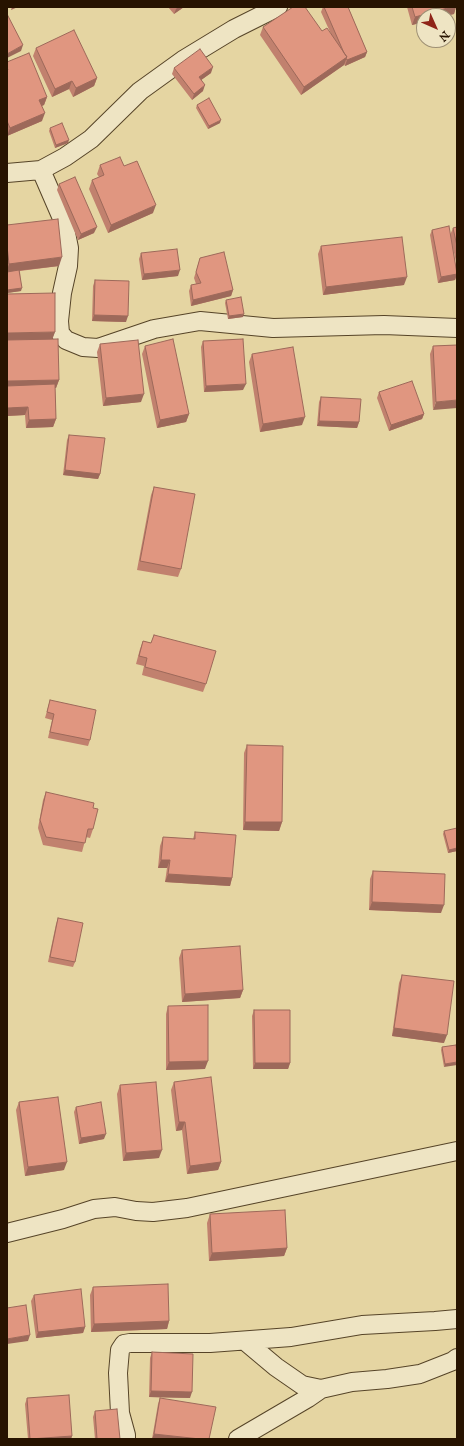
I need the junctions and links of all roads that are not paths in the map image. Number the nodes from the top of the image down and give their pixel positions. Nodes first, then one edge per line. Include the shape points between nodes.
1 (278, 7) edge
2 (41, 170) junction
3 (7, 173) edge
4 (457, 328) edge
5 (457, 1151) edge
6 (7, 1233) edge
7 (457, 1319) edge
8 (245, 1341) junction
9 (457, 1358) edge
10 (321, 1390) junction
11 (126, 1439) edge
12 (238, 1439) edge

1 - 2 street via 234,29 183,60 140,91 91,138
2 - 3 street
2 - 4 street via 64,222 69,248 59,321 60,333 66,340 83,348 98,348 154,329 200,321 273,328 384,324
5 - 6 street via 187,1208 153,1212 115,1207 94,1209
7 - 8 street via 362,1325 291,1338
8 - 10 street via 302,1385
8 - 11 street via 124,1344 120,1350 118,1373 120,1414
9 - 10 street via 420,1374 352,1382
10 - 12 street

